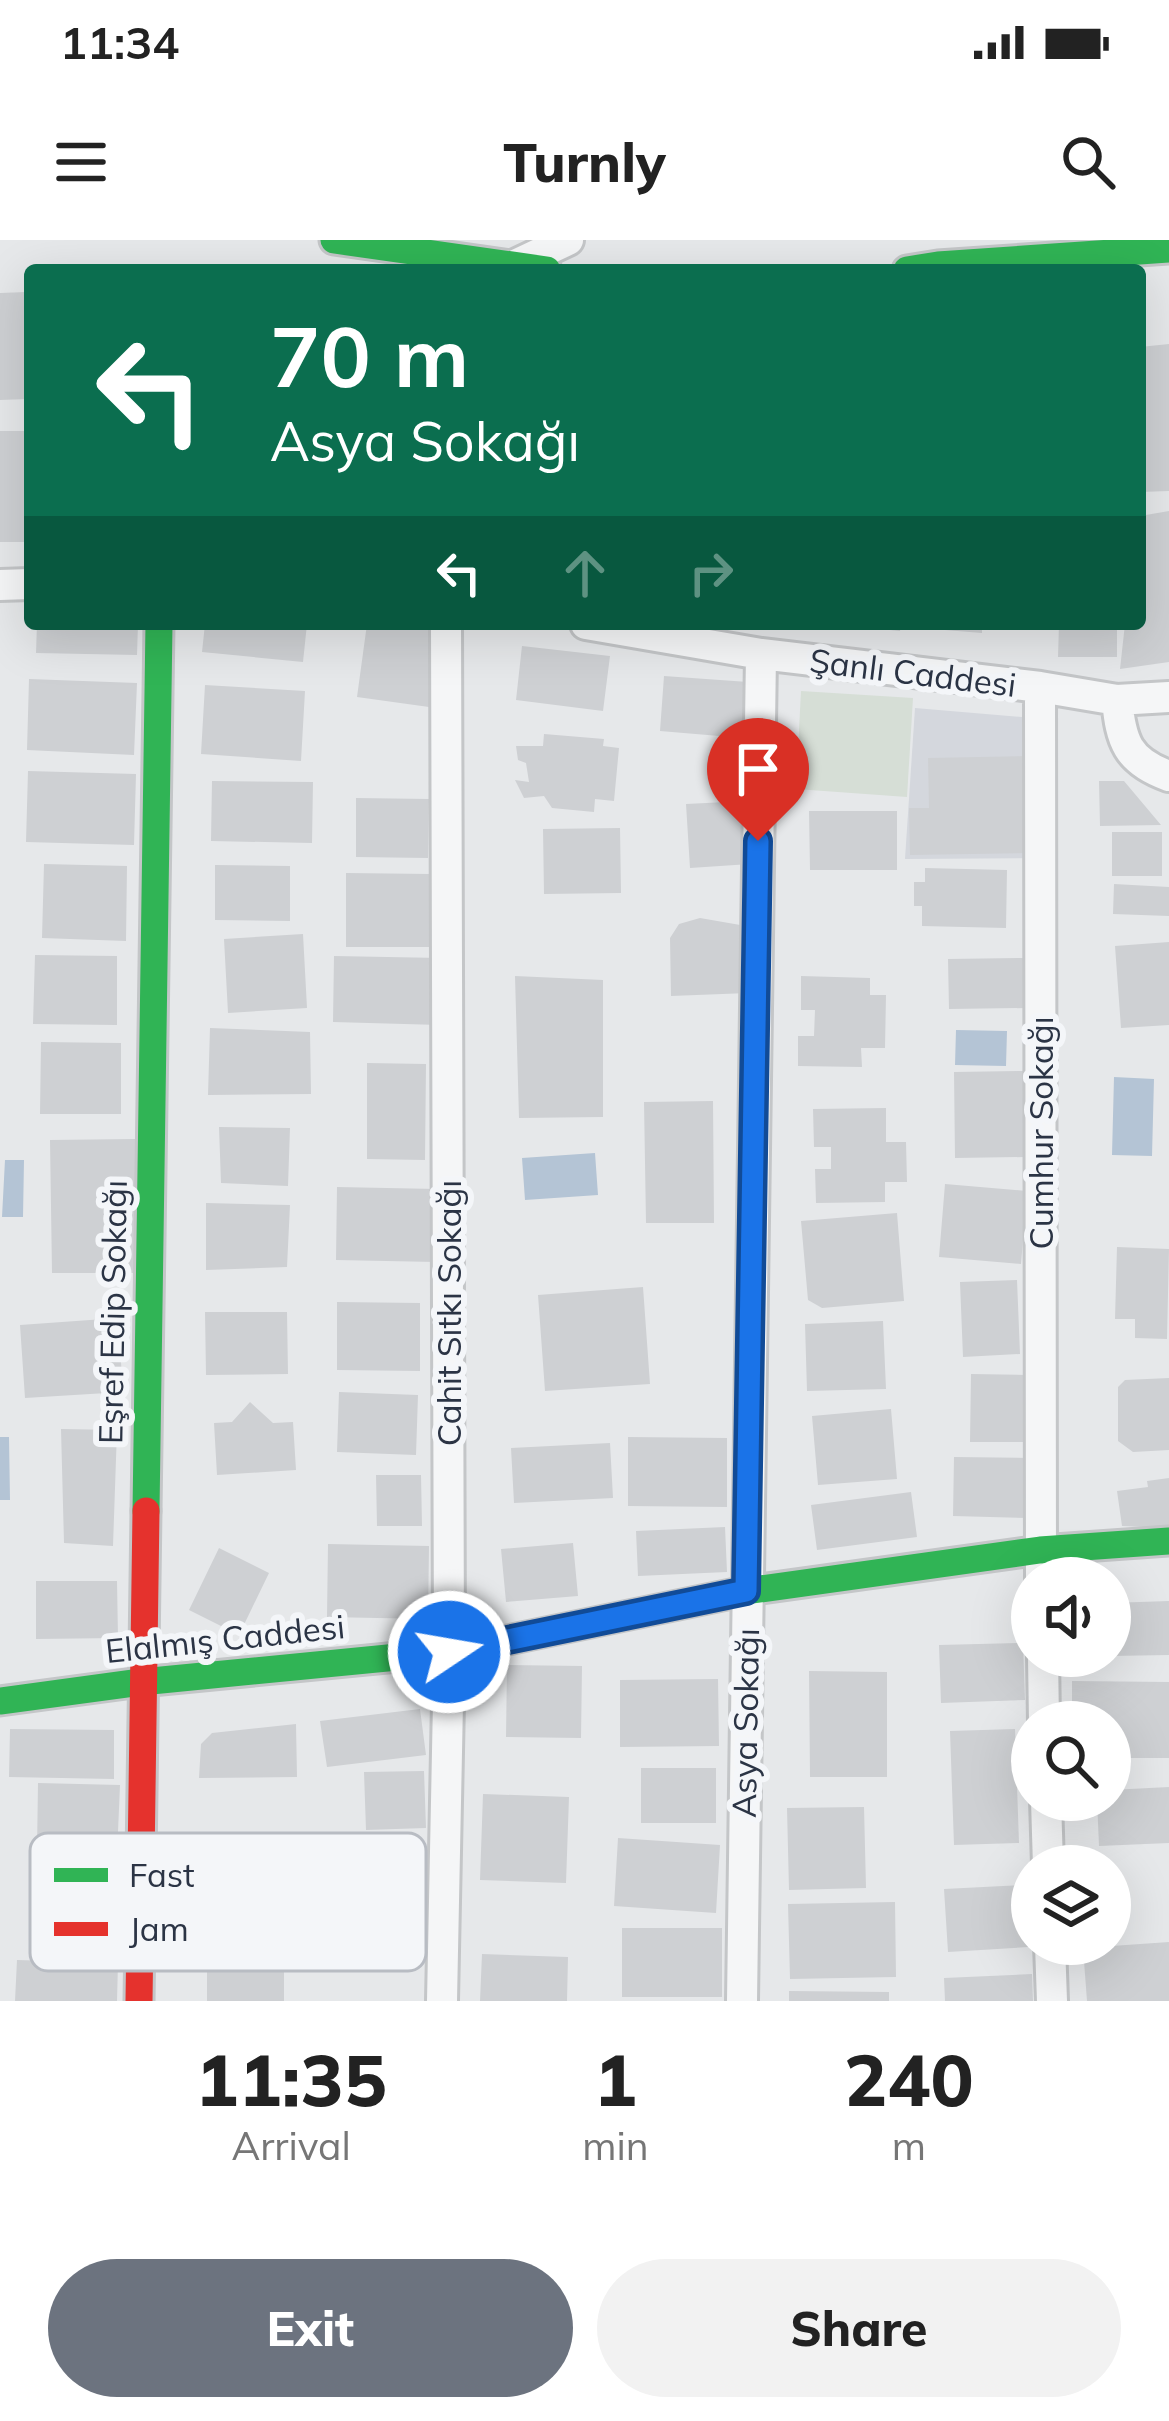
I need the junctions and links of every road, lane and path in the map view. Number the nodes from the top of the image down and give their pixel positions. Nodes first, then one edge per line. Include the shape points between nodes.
1 (334, 240) edge
2 (568, 240) edge
3 (1169, 249) edge
4 (935, 252) edge
5 (499, 264) edge
6 (517, 264) edge
7 (159, 630) edge
8 (446, 630) edge
9 (622, 630) edge
10 (761, 653) junction
11 (1040, 688) junction
12 (1169, 697) edge
13 (1117, 700) junction
14 (1169, 776) edge
15 (1169, 1541) edge
16 (1040, 1557) edge
17 (1079, 1557) edge
18 (1011, 1567) edge
19 (746, 1591) junction
20 (449, 1652) junction
21 (141, 1682) junction
22 (0, 1701) edge
23 (140, 1833) edge
24 (1051, 1965) edge
25 (139, 1971) edge
26 (139, 2001) edge
27 (442, 2001) edge
28 (742, 2001) edge
29 (1052, 2001) edge

1 - 5 street
2 - 6 street
3 - 4 street
7 - 21 street, Eşref Edip Sokağı
8 - 20 street, Cahit Sıtkı Sokağı
9 - 10 street, Şanlı Caddesi
10 - 11 street, Şanlı Caddesi
10 - 19 street, Asya Sokağı
11 - 13 street, Şanlı Caddesi
11 - 16 street, Cumhur Sokağı
12 - 13 street, Şanlı Caddesi
13 - 14 street via 1120,737 1143,764
15 - 17 street, Elalmış Caddesi
18 - 19 street, Elalmış Caddesi
19 - 20 street, Elalmış Caddesi
19 - 28 street, Asya Sokağı
20 - 21 street, Elalmış Caddesi
20 - 27 street, Cahit Sıtkı Sokağı
21 - 22 street, Elalmış Caddesi
21 - 23 street, Eşref Edip Sokağı
24 - 29 street
25 - 26 street, Eşref Edip Sokağı

